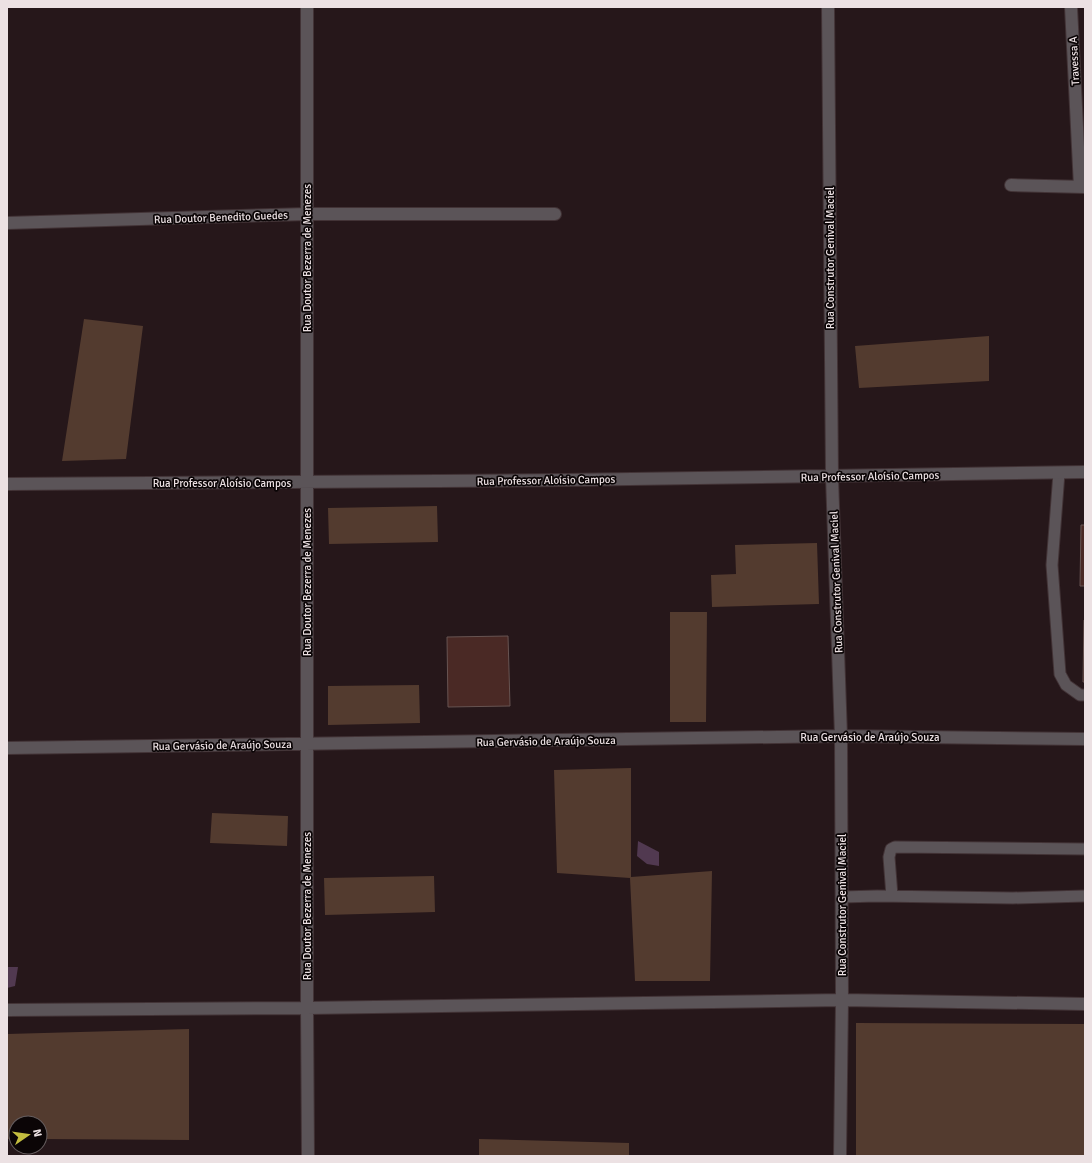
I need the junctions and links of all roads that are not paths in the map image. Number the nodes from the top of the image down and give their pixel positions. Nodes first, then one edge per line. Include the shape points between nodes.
1 (306, 7) edge
2 (828, 7) edge
3 (1071, 7) edge
4 (1011, 185) dead end
5 (1082, 187) edge
6 (307, 214) junction
7 (555, 214) dead end
8 (7, 223) edge
9 (1059, 472) junction
10 (1085, 472) edge
11 (832, 477) junction
12 (307, 483) junction
13 (7, 484) edge
14 (1085, 695) edge
15 (841, 736) junction
16 (1085, 740) edge
17 (307, 744) junction
18 (7, 748) edge
19 (1085, 849) edge
20 (892, 896) junction
21 (1085, 896) edge
22 (842, 897) junction
23 (842, 1000) junction
24 (1085, 1004) edge
25 (307, 1008) junction
26 (7, 1010) edge
27 (308, 1156) edge
28 (840, 1156) edge

1 - 6 street, Rua Doutor Bezerra de Menezes
2 - 11 street, Rua Construtor Genival Maciel
3 - 5 street, Travessa A
4 - 5 street
6 - 7 street, Rua Doutor Benedito Guedes
6 - 8 street, Rua Doutor Benedito Guedes
6 - 12 street, Rua Doutor Bezerra de Menezes
9 - 10 street, Rua Professor Aloísio Campos
9 - 11 street, Rua Professor Aloísio Campos
9 - 14 lane via 1052,565 1060,674 1066,685 1080,695
11 - 12 street, Rua Professor Aloísio Campos
11 - 15 street, Rua Construtor Genival Maciel
12 - 13 street, Rua Professor Aloísio Campos
12 - 17 street, Rua Doutor Bezerra de Menezes
15 - 16 street, Rua Gervásio de Araújo Souza
15 - 17 street, Rua Gervásio de Araújo Souza
15 - 22 street, Rua Construtor Genival Maciel
17 - 18 street, Rua Gervásio de Araújo Souza
17 - 25 street, Rua Doutor Bezerra de Menezes
19 - 20 lane via 895,847 889,857
20 - 21 lane
20 - 22 lane
22 - 23 street, Rua Construtor Genival Maciel
23 - 24 street
23 - 25 street
23 - 28 street, Rua Construtor Genival Maciel
25 - 26 street
25 - 27 street, Rua Doutor Bezerra de Menezes

